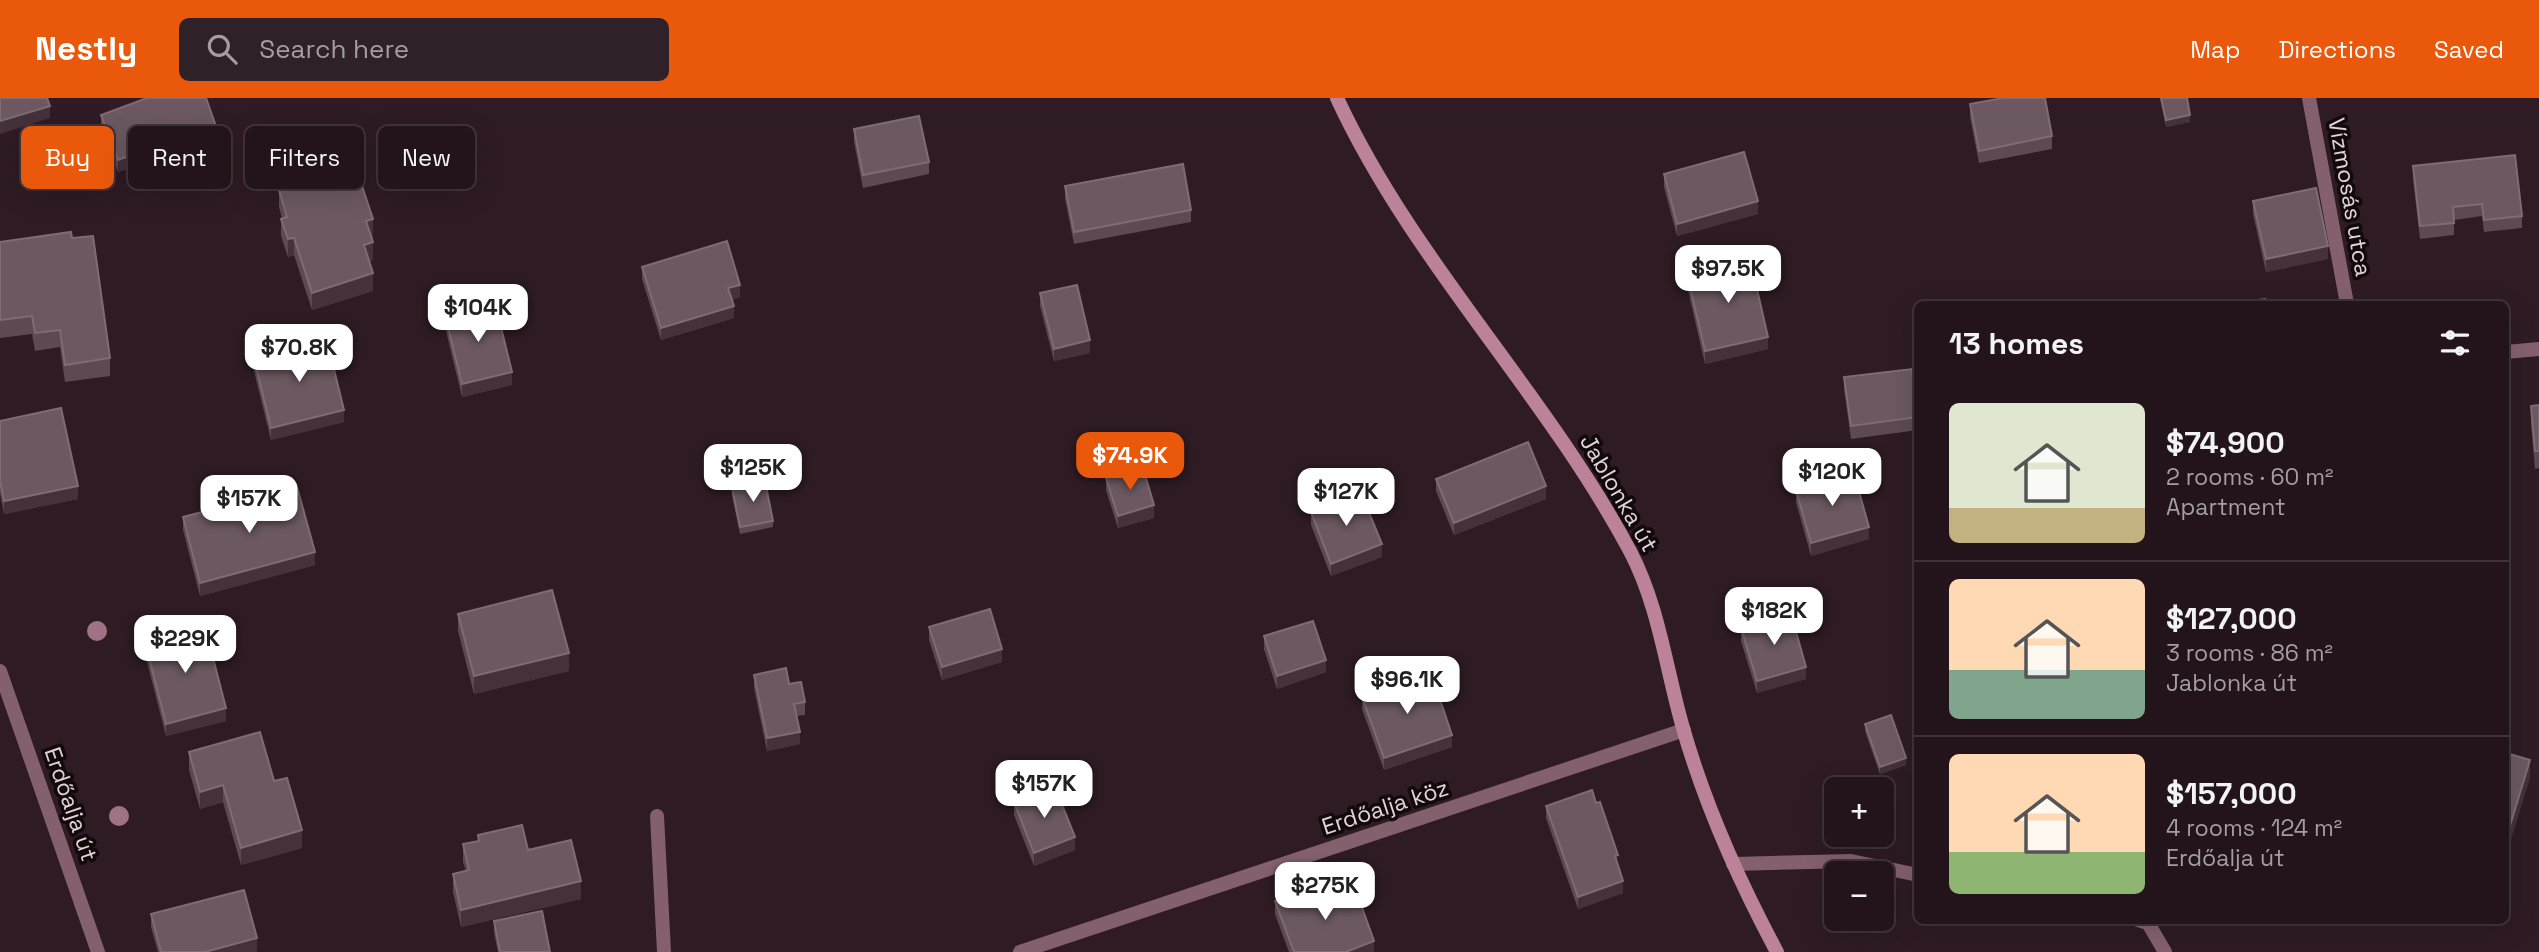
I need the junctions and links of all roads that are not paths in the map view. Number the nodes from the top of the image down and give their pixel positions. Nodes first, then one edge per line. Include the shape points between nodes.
1 (1337, 98) edge
2 (2309, 98) edge
3 (2346, 301) edge
4 (2539, 348) edge
5 (2509, 352) edge
6 (0, 671) edge
7 (1684, 730) junction
8 (657, 816) dead end
9 (1733, 864) junction
10 (1914, 874) edge
11 (2147, 924) edge
12 (98, 952) edge
13 (664, 952) edge
14 (1020, 952) edge
15 (1777, 952) edge
16 (2165, 952) edge

1 - 7 street, Jablonka út via 1394,203 1561,438 1631,553 1651,600
2 - 3 street, Vízmosás utca
4 - 5 street
6 - 12 street, Erdőalja út
7 - 9 street, Jablonka út
7 - 14 street, Erdőalja köz
8 - 13 street
9 - 10 street via 1851,861
9 - 15 street, Jablonka út
11 - 16 street

